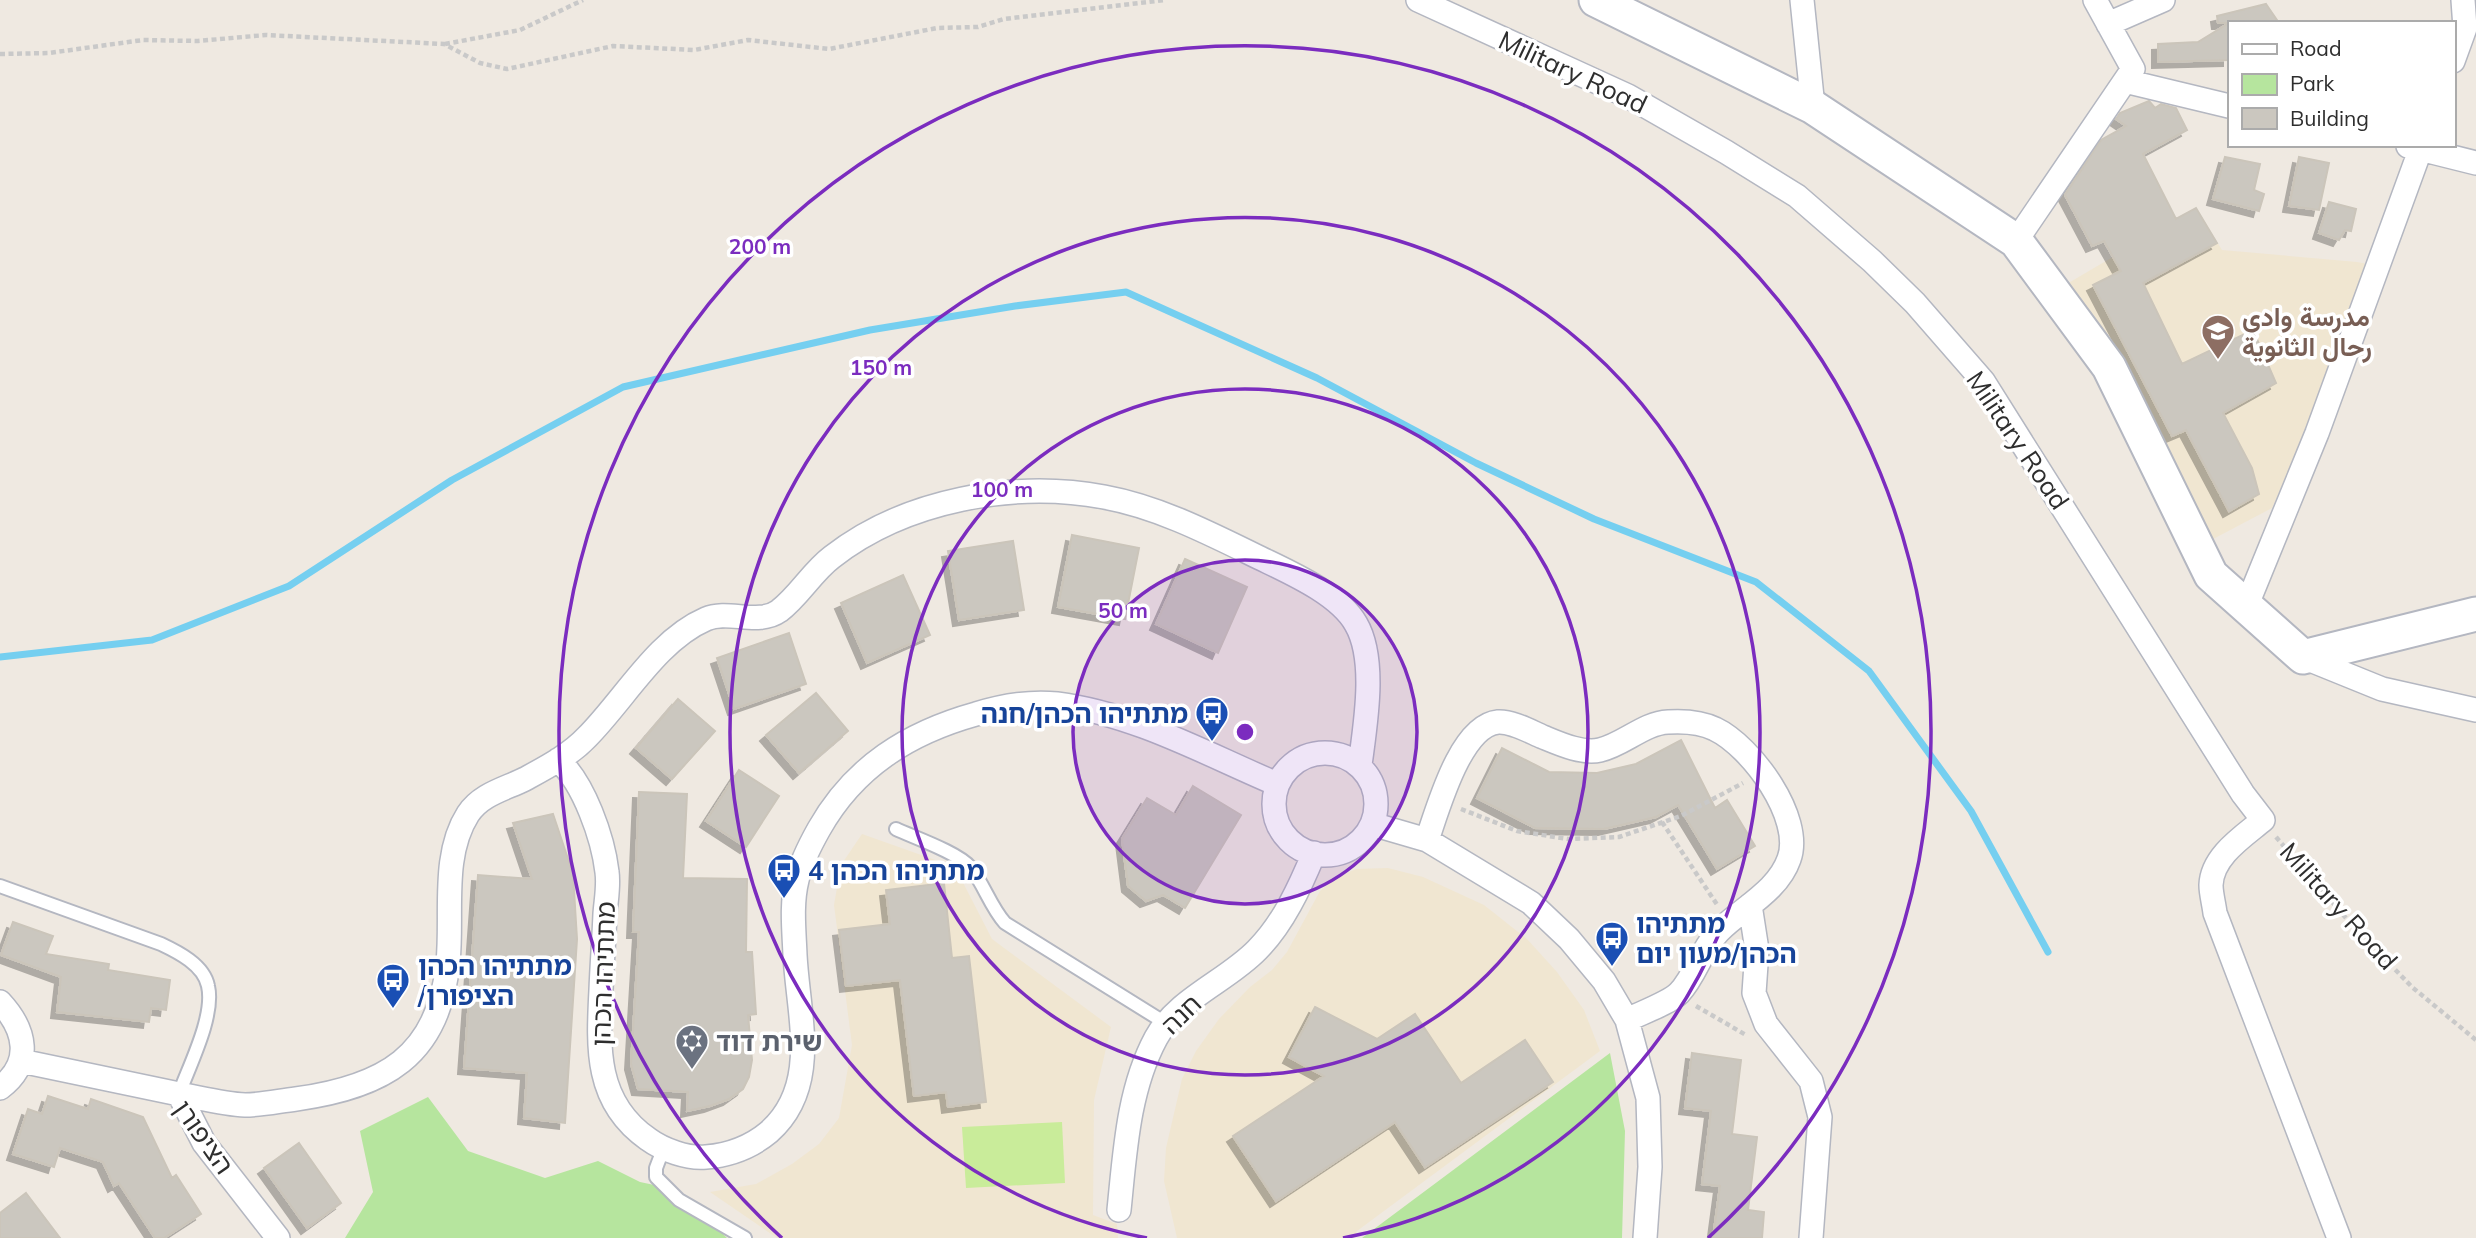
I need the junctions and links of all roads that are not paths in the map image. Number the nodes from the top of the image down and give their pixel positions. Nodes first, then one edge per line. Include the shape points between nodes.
1 (1418, 0) edge
2 (1595, 0) edge
3 (1802, 0) edge
4 (2095, 0) edge
5 (2163, 0) edge
6 (2463, 0) edge
7 (2108, 24) junction
8 (2455, 56) edge
9 (2125, 81) junction
10 (2228, 106) edge
11 (1814, 107) junction
12 (2417, 147) edge
13 (2420, 147) edge
14 (2476, 163) edge
15 (2016, 241) junction
16 (2246, 607) junction
17 (2476, 614) edge
18 (2304, 657) junction
19 (2476, 710) edge
20 (558, 760) junction
21 (1360, 765) junction
22 (1278, 784) junction
23 (1373, 824) junction
24 (895, 829) dead end
25 (1427, 840) junction
26 (1314, 853) junction
27 (0, 886) edge
28 (1750, 905) junction
29 (0, 1002) edge
30 (1628, 1020) junction
31 (1167, 1024) junction
32 (20, 1061) junction
33 (0, 1088) edge
34 (179, 1094) junction
35 (664, 1147) junction
36 (1119, 1210) dead end
37 (278, 1238) edge
38 (745, 1238) edge
39 (1645, 1238) edge
40 (1811, 1238) edge
41 (2339, 1238) edge

1 - 41 street, Military Road via 1628,96 1797,196 1915,303 1983,381 2263,820 2227,851 2216,867 2211,883 2216,913
2 - 11 street
3 - 11 street
4 - 7 street
5 - 7 street
6 - 8 street via 2465,28
7 - 9 street via 2133,69
9 - 10 street
9 - 15 street
11 - 15 street
12 - 16 street via 2318,433
13 - 14 street
15 - 16 street via 2109,367 2211,575
16 - 18 street
17 - 18 street
18 - 19 street via 2382,689
20 - 21 street via 586,739 667,646 710,616 757,618 776,613 831,557 897,519 976,497 1063,492 1105,497 1203,530 1293,574 1345,610 1364,645 1368,677
20 - 34 street via 486,796 469,811 451,865 443,994 419,1047 365,1083 335,1093 246,1105
20 - 35 street, מתתיהו הכהן via 580,790 607,875 599,1057 607,1085 625,1118
21 - 22 street via 1330,752 1304,757 1290,766
21 - 23 street via 1372,783
22 - 26 street via 1274,802 1277,821 1297,846
22 - 35 street, מתתיהו הכהן via 1130,721 1053,704 985,711 942,723 905,742 846,789 808,849 797,880 793,916 803,1056 791,1106 760,1139 724,1156 697,1158
23 - 25 street
23 - 26 street via 1350,849
24 - 31 lane via 969,865 1005,923
25 - 28 street via 1468,743 1498,722 1577,749 1599,750 1665,722 1693,722 1735,741 1773,788 1787,821 1792,839 1790,858 1781,874
25 - 30 street via 1531,903 1604,981
26 - 31 street, חנה via 1290,904 1257,951
27 - 34 lane via 161,944 182,954 198,970 208,984 209,1003
28 - 30 street via 1718,932 1677,995
28 - 40 street via 1757,950 1754,993 1766,1024 1811,1081 1820,1117
29 - 32 street via 19,1030
30 - 39 street via 1648,1098
31 - 36 street, חנה via 1143,1066 1134,1098
32 - 33 street via 12,1079
32 - 34 street, הציפורן
34 - 37 street, הציפורן via 204,1143
35 - 38 lane via 656,1177 679,1200

